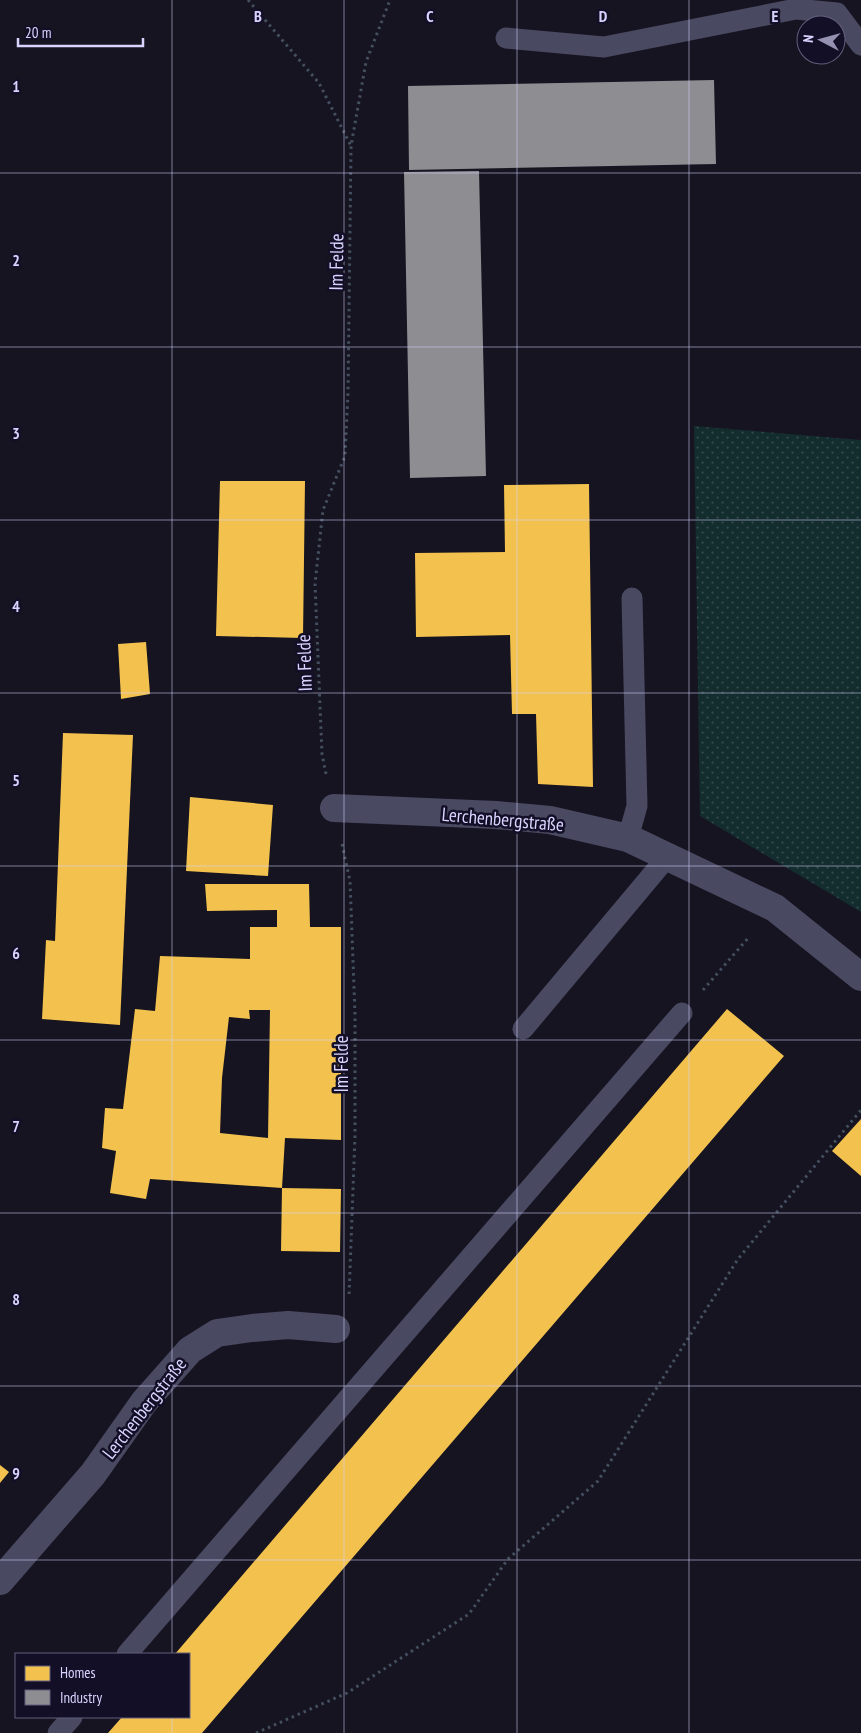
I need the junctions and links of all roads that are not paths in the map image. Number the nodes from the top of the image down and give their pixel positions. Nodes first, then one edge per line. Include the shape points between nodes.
1 (506, 38) dead end
2 (861, 45) edge
3 (632, 598) dead end
4 (334, 808) road end
5 (628, 838) junction
6 (668, 856) junction
7 (861, 977) edge
8 (682, 1013) road end
9 (523, 1030) dead end
10 (336, 1329) road end
11 (0, 1581) edge
12 (127, 1653) edge
13 (71, 1718) edge
14 (58, 1733) edge

1 - 2 lane via 604,47 796,9 837,13
3 - 5 lane via 637,806
4 - 5 street, Lerchenbergstraße via 550,820
5 - 6 street, Lerchenbergstraße
6 - 7 street, Lerchenbergstraße via 775,908
6 - 9 lane
8 - 12 lane
10 - 11 street, Lerchenbergstraße via 288,1325 217,1333 190,1350 144,1402 93,1474
13 - 14 lane

